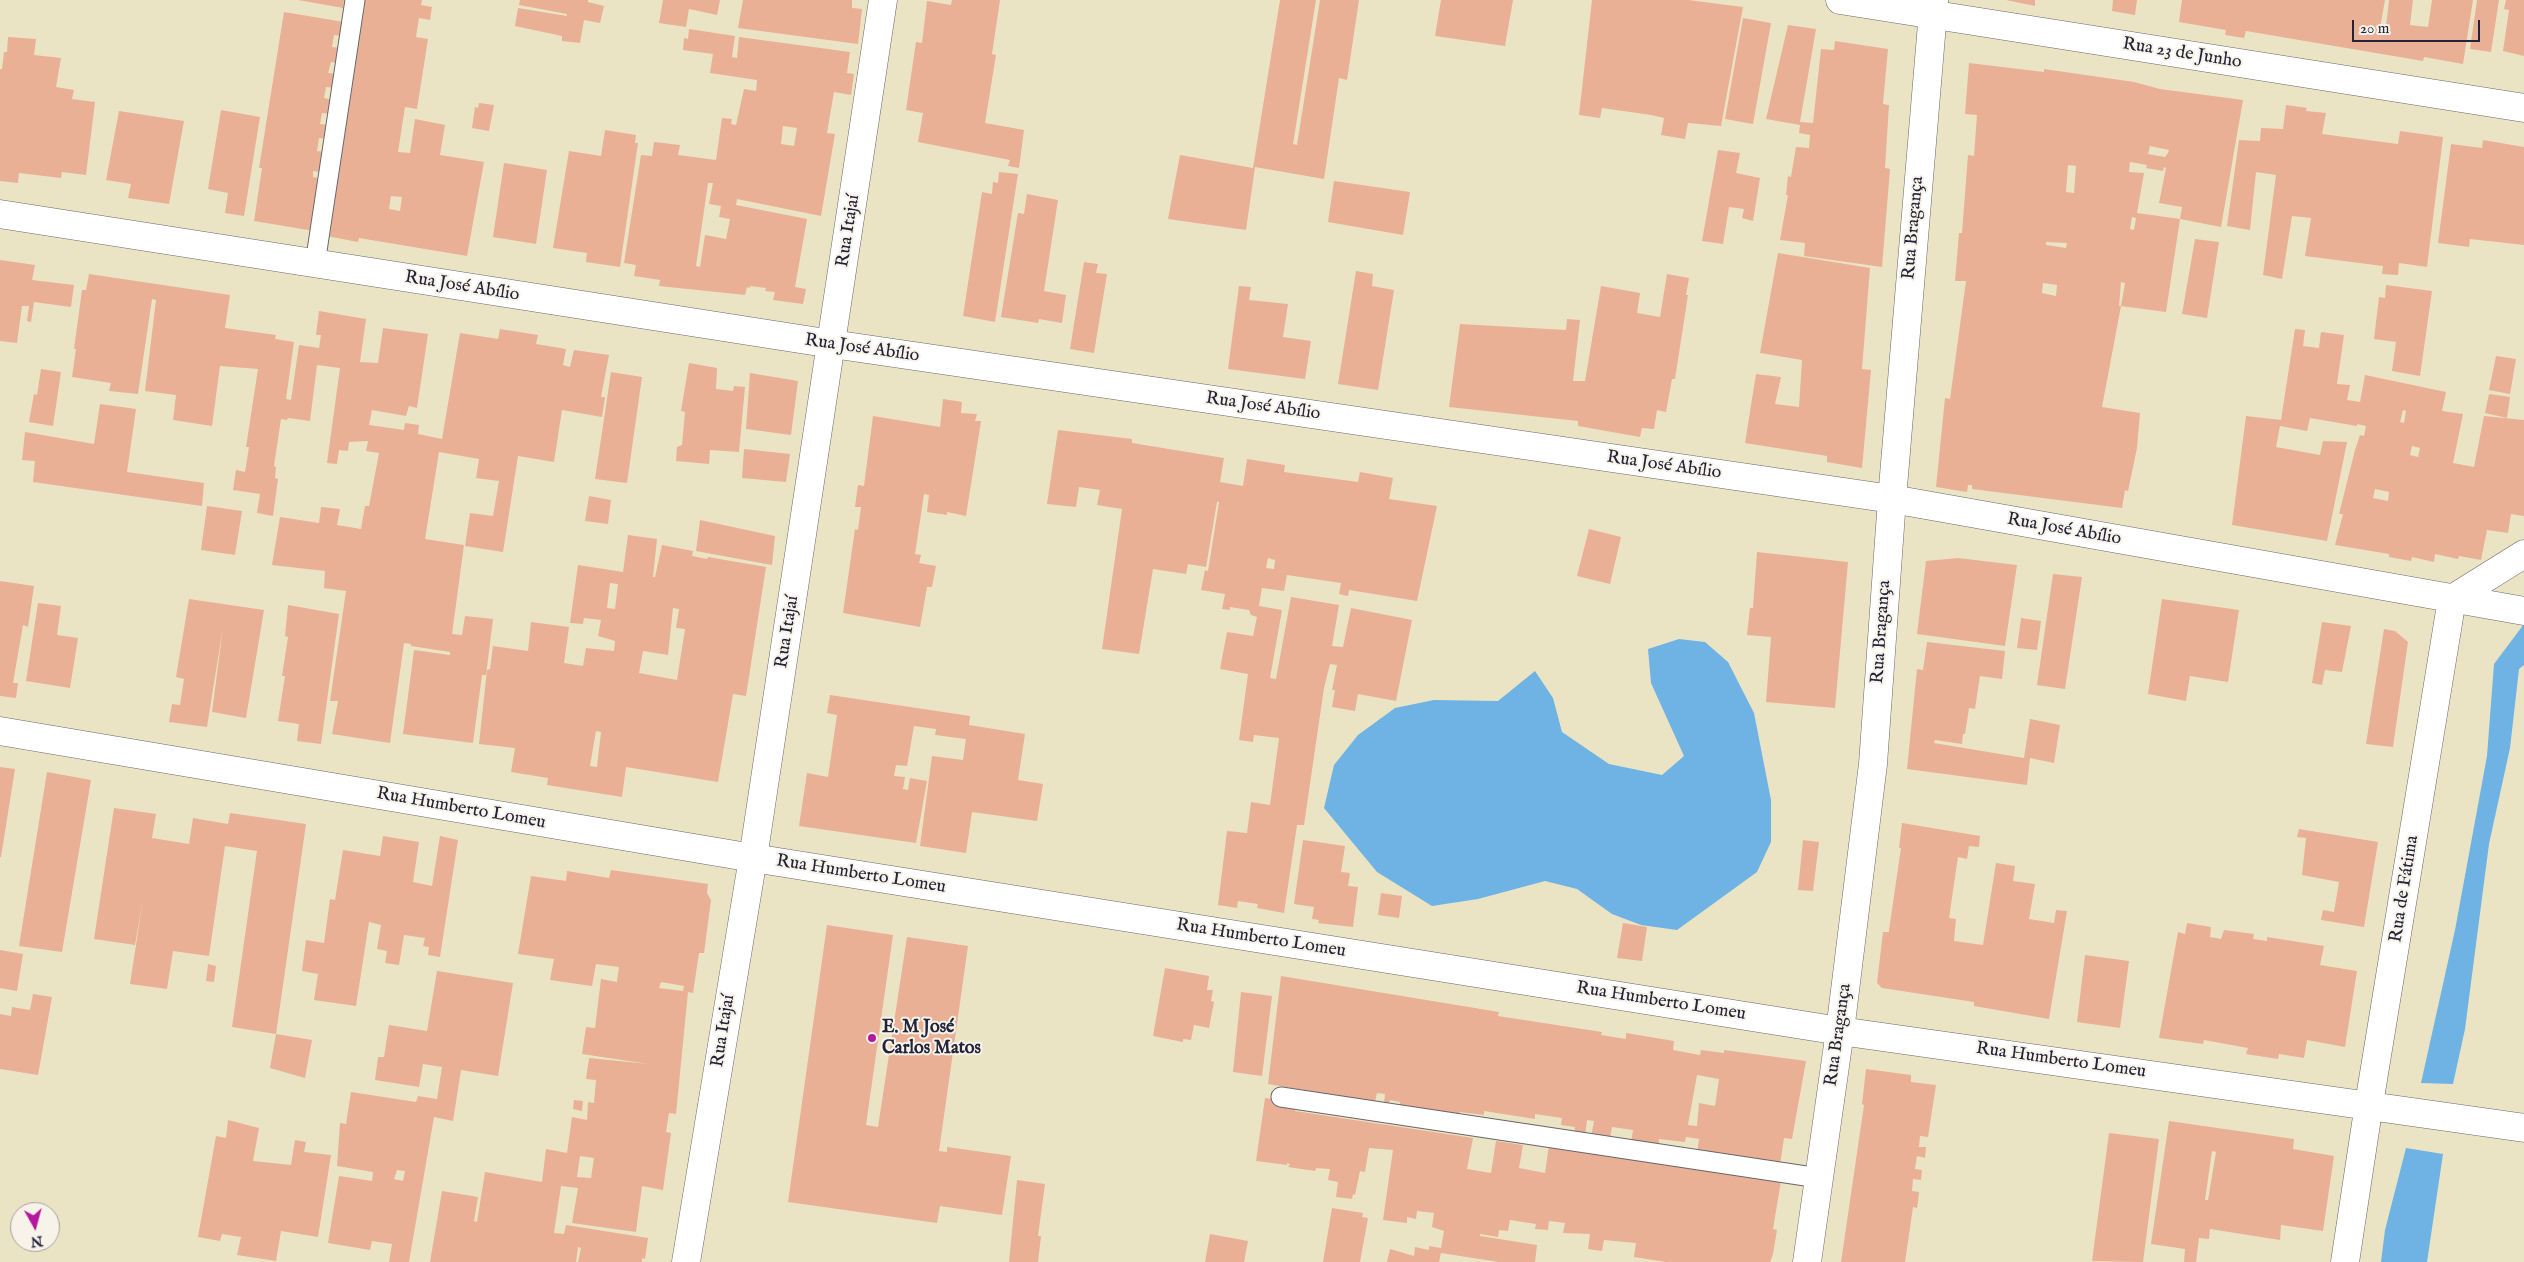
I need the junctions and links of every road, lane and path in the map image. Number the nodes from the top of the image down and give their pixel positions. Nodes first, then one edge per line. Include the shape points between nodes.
1 (355, 0) edge
2 (884, 0) edge
3 (1840, 0) edge
4 (1932, 7) edge
5 (2524, 108) edge
6 (0, 214) edge
7 (315, 264) junction
8 (832, 344) junction
9 (1892, 499) junction
10 (2524, 554) edge
11 (2452, 599) junction
12 (2524, 611) edge
13 (0, 731) edge
14 (753, 858) junction
15 (1840, 1031) junction
16 (1280, 1096) dead end
17 (2369, 1104) junction
18 (2524, 1128) edge
19 (1819, 1178) junction
20 (686, 1262) edge
21 (1807, 1262) edge
22 (2345, 1262) edge

1 - 7 lane
2 - 8 street, Rua Itajaí
3 - 4 street, Rua 23 de Junho
4 - 5 street, Rua 23 de Junho
4 - 9 street, Rua Bragança
6 - 7 street, Rua José Abílio
7 - 8 street, Rua José Abílio
8 - 9 street, Rua José Abílio
8 - 14 street, Rua Itajaí
9 - 11 street, Rua José Abílio
9 - 15 street, Rua Bragança via 1873,764
10 - 11 street
11 - 12 street, Rua José Abílio
11 - 17 street, Rua de Fátima
13 - 14 street, Rua Humberto Lomeu
14 - 15 street, Rua Humberto Lomeu
14 - 20 street, Rua Itajaí
15 - 17 street, Rua Humberto Lomeu
15 - 19 street, Rua Bragança
16 - 19 lane
17 - 18 street, Rua Humberto Lomeu
17 - 22 street, Rua de Fátima
19 - 21 street, Rua Bragança

